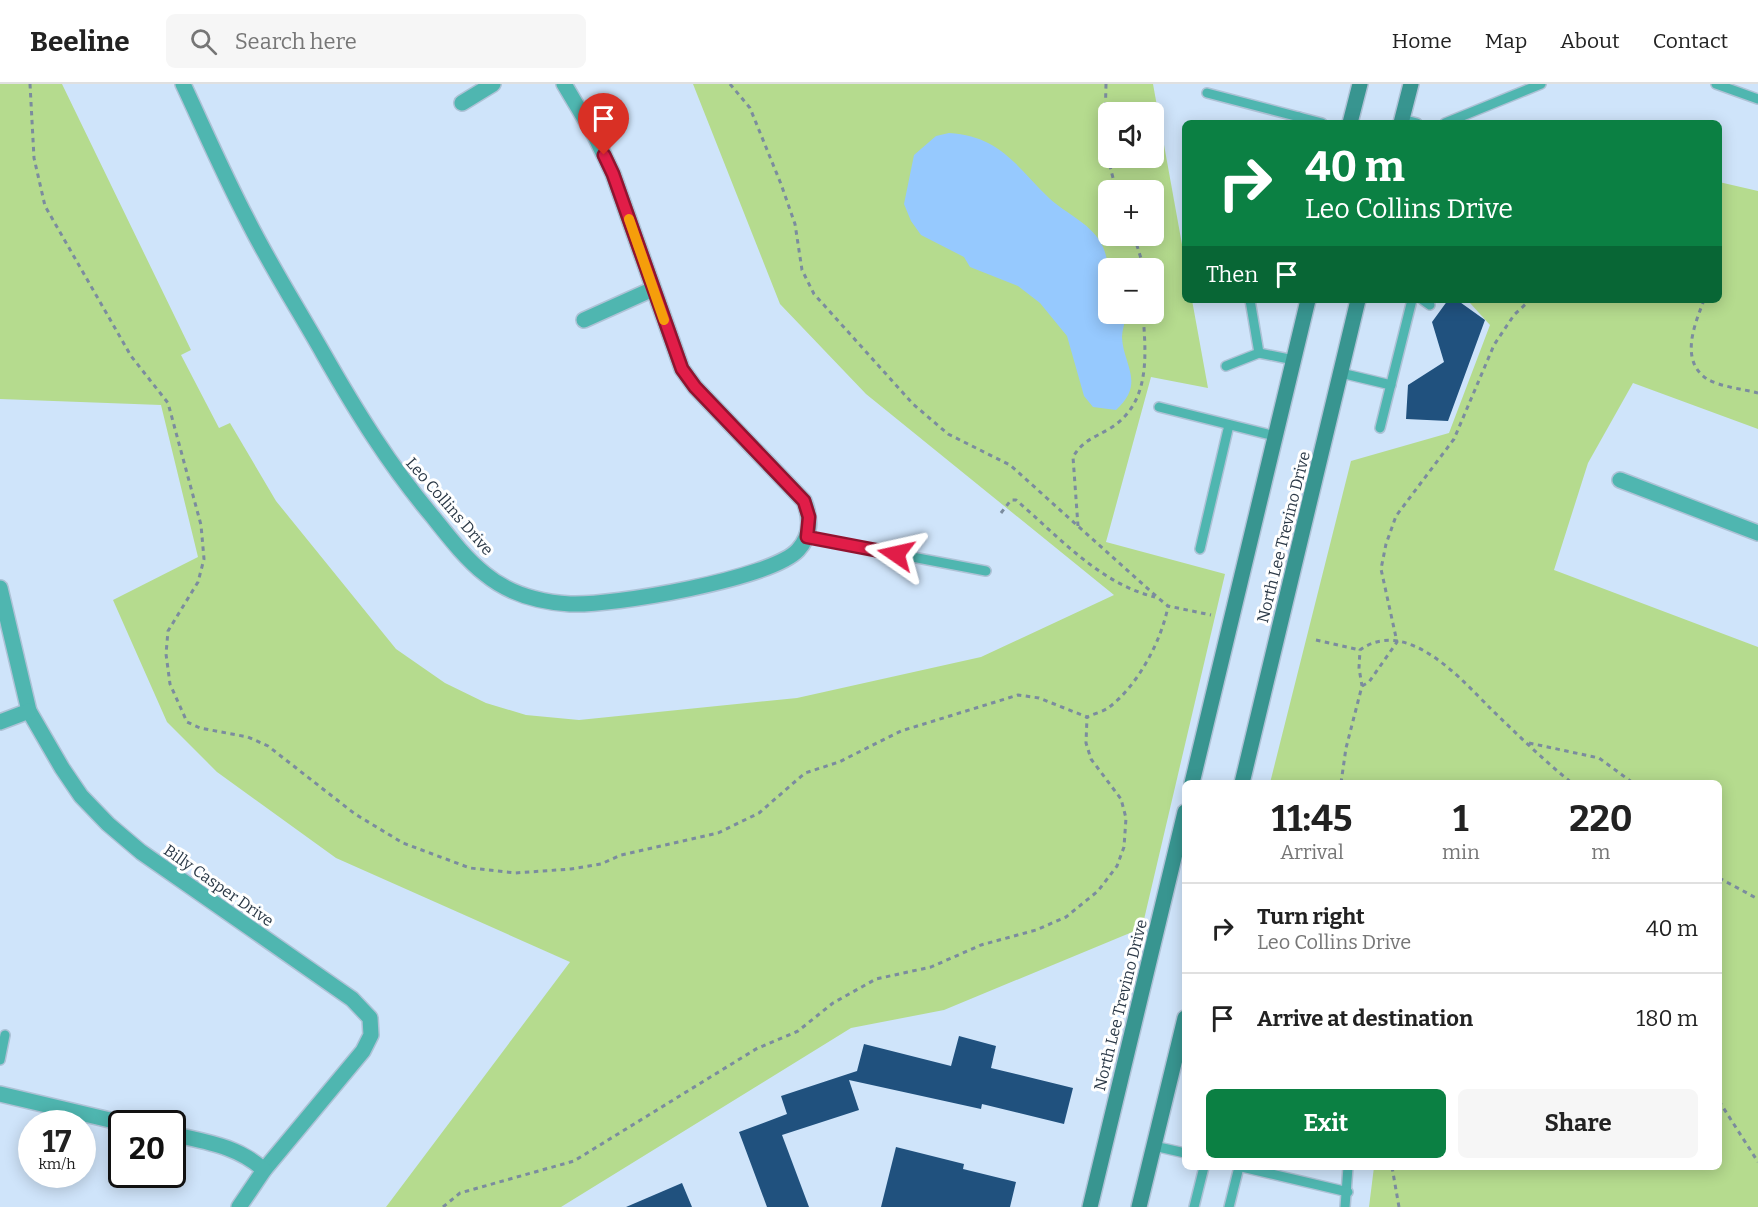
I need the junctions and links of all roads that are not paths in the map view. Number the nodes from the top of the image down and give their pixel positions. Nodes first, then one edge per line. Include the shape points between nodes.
1 (183, 84) edge
2 (494, 84) edge
3 (564, 84) edge
4 (1360, 84) edge
5 (1411, 84) edge
6 (1541, 84) edge
7 (1716, 84) edge
8 (1208, 93) dead end
9 (1758, 99) edge
10 (462, 103) dead end
11 (1298, 120) edge
12 (1351, 120) edge
13 (1407, 120) edge
14 (1451, 120) edge
15 (653, 289) junction
16 (1250, 303) edge
17 (1307, 303) edge
18 (1357, 303) edge
19 (1411, 303) edge
20 (584, 320) dead end
21 (1258, 353) junction
22 (1294, 360) junction
23 (1226, 366) dead end
24 (1341, 373) junction
25 (1391, 385) junction
26 (1159, 407) dead end
27 (1229, 424) junction
28 (1380, 428) dead end
29 (1275, 436) junction
30 (1620, 480) dead end
31 (1758, 533) edge
32 (807, 537) junction
33 (1200, 549) dead end
34 (986, 571) dead end
35 (0, 588) edge
36 (29, 711) junction
37 (0, 722) edge
38 (1193, 780) edge
39 (1243, 780) edge
40 (1182, 824) edge
41 (5, 1035) dead end
42 (1181, 1049) edge
43 (0, 1060) edge
44 (0, 1094) edge
45 (108, 1120) edge
46 (186, 1137) edge
47 (1154, 1146) junction
48 (1182, 1152) edge
49 (264, 1170) junction
50 (1203, 1170) edge
51 (1240, 1170) edge
52 (1254, 1170) edge
53 (1348, 1170) edge
54 (1348, 1192) junction
55 (239, 1207) edge
56 (1090, 1207) edge
57 (1139, 1207) edge
58 (1194, 1207) edge
59 (1229, 1207) edge
60 (1345, 1207) edge

1 - 32 street, Leo Collins Drive via 248,222 375,443 456,546 486,575 528,597 571,604 622,601 733,578 780,562 796,553
2 - 10 street
3 - 15 street via 613,174
4 - 12 main road
5 - 13 main road
6 - 14 lane
7 - 9 lane
8 - 11 lane
15 - 20 street
15 - 32 street via 682,369 804,501 809,517
16 - 21 lane
17 - 22 main road, North Lee Trevino Drive
18 - 24 main road, North Lee Trevino Drive
19 - 25 lane
21 - 22 lane
21 - 23 lane
22 - 29 main road, North Lee Trevino Drive
24 - 25 lane
24 - 39 main road, North Lee Trevino Drive
25 - 28 lane
26 - 27 lane
27 - 29 lane
27 - 33 lane
29 - 38 main road, North Lee Trevino Drive
30 - 31 street
32 - 34 lane
35 - 36 street, Billy Casper Drive
36 - 37 street
36 - 49 street, Billy Casper Drive via 81,796 108,824 193,890 352,999 370,1018 371,1035 363,1051
40 - 56 main road, North Lee Trevino Drive
41 - 43 lane
42 - 47 main road
44 - 45 street
46 - 49 street via 229,1147
47 - 48 lane
47 - 57 main road
49 - 55 street, Billy Casper Drive
50 - 58 lane
51 - 59 lane
52 - 54 lane
53 - 54 lane
54 - 60 lane

